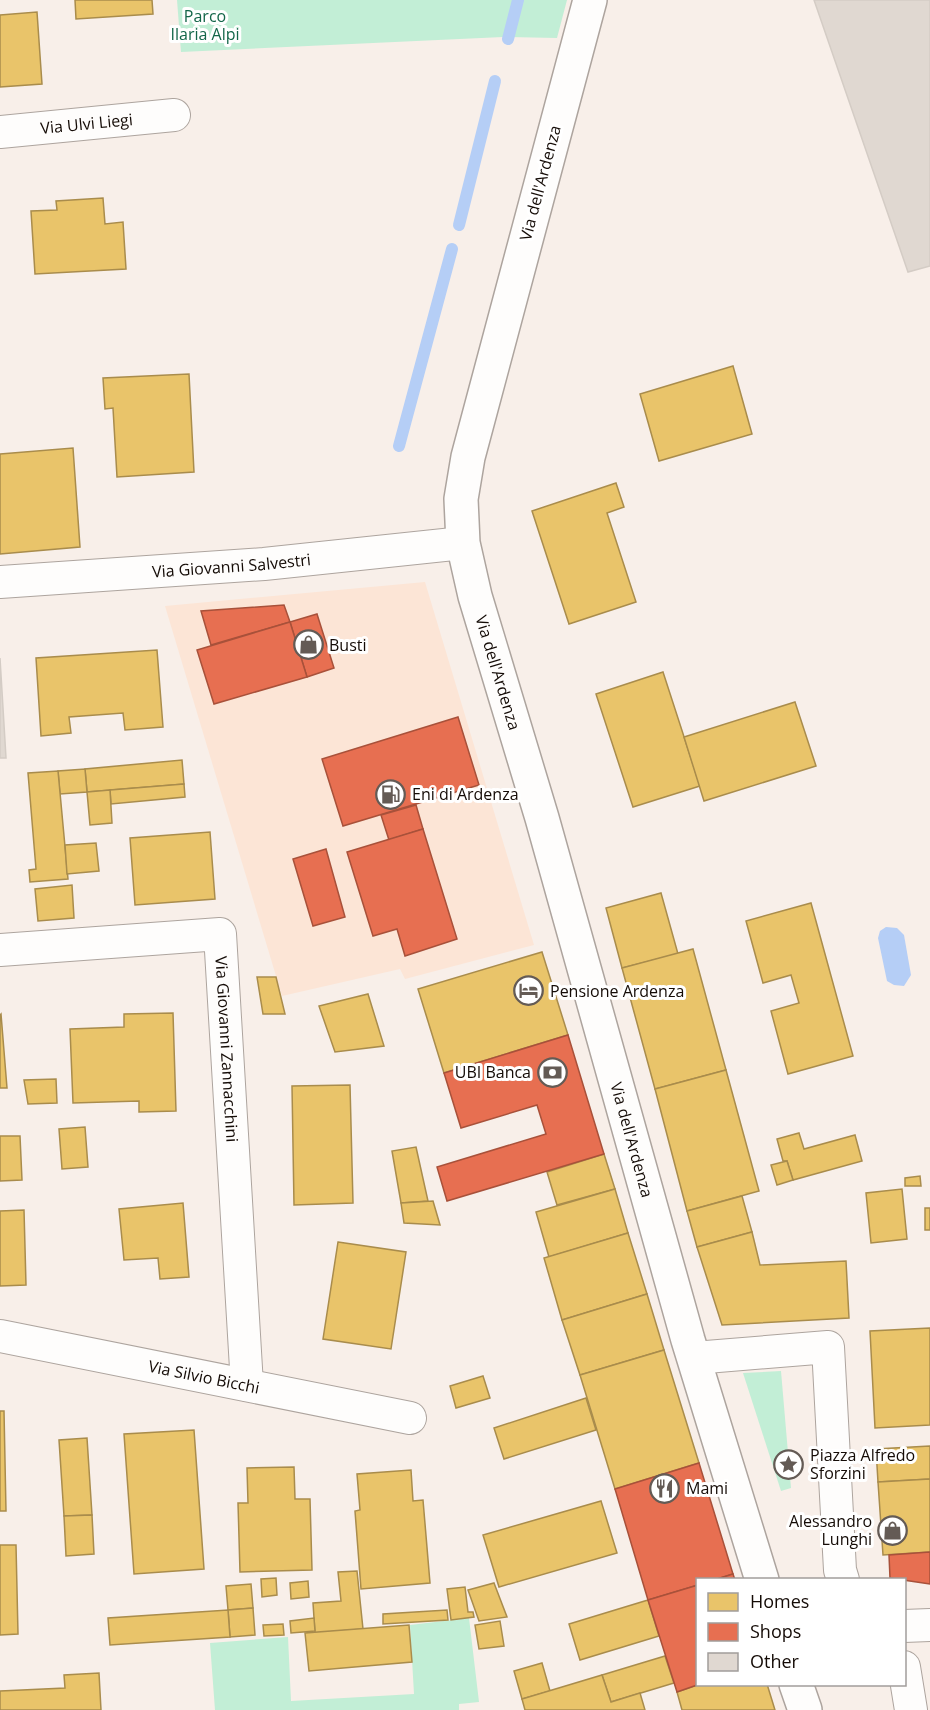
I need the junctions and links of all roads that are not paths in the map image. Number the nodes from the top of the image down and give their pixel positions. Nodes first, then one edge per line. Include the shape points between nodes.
1 (590, 0) edge
2 (174, 115) dead end
3 (0, 132) edge
4 (463, 543) junction
5 (0, 582) edge
6 (0, 951) edge
7 (0, 1336) edge
8 (691, 1349) junction
9 (247, 1385) junction
10 (410, 1418) dead end
11 (761, 1578) edge
12 (842, 1578) edge
13 (930, 1625) edge
14 (906, 1626) edge
15 (906, 1679) edge
16 (797, 1686) edge
17 (805, 1710) edge
18 (911, 1710) edge

1 - 4 main road, Via dell'Ardenza via 468,457 461,499
2 - 3 street, Via Ulvi Liegi
4 - 5 street, Via Giovanni Salvestri via 264,564
4 - 8 main road, Via dell'Ardenza
6 - 9 street, Via Giovanni Zannacchini via 220,934
7 - 9 street, Via Silvio Bicchi
8 - 11 main road
8 - 12 street via 828,1347
9 - 10 street, Via Silvio Bicchi
13 - 14 street
15 - 18 street
16 - 17 main road

